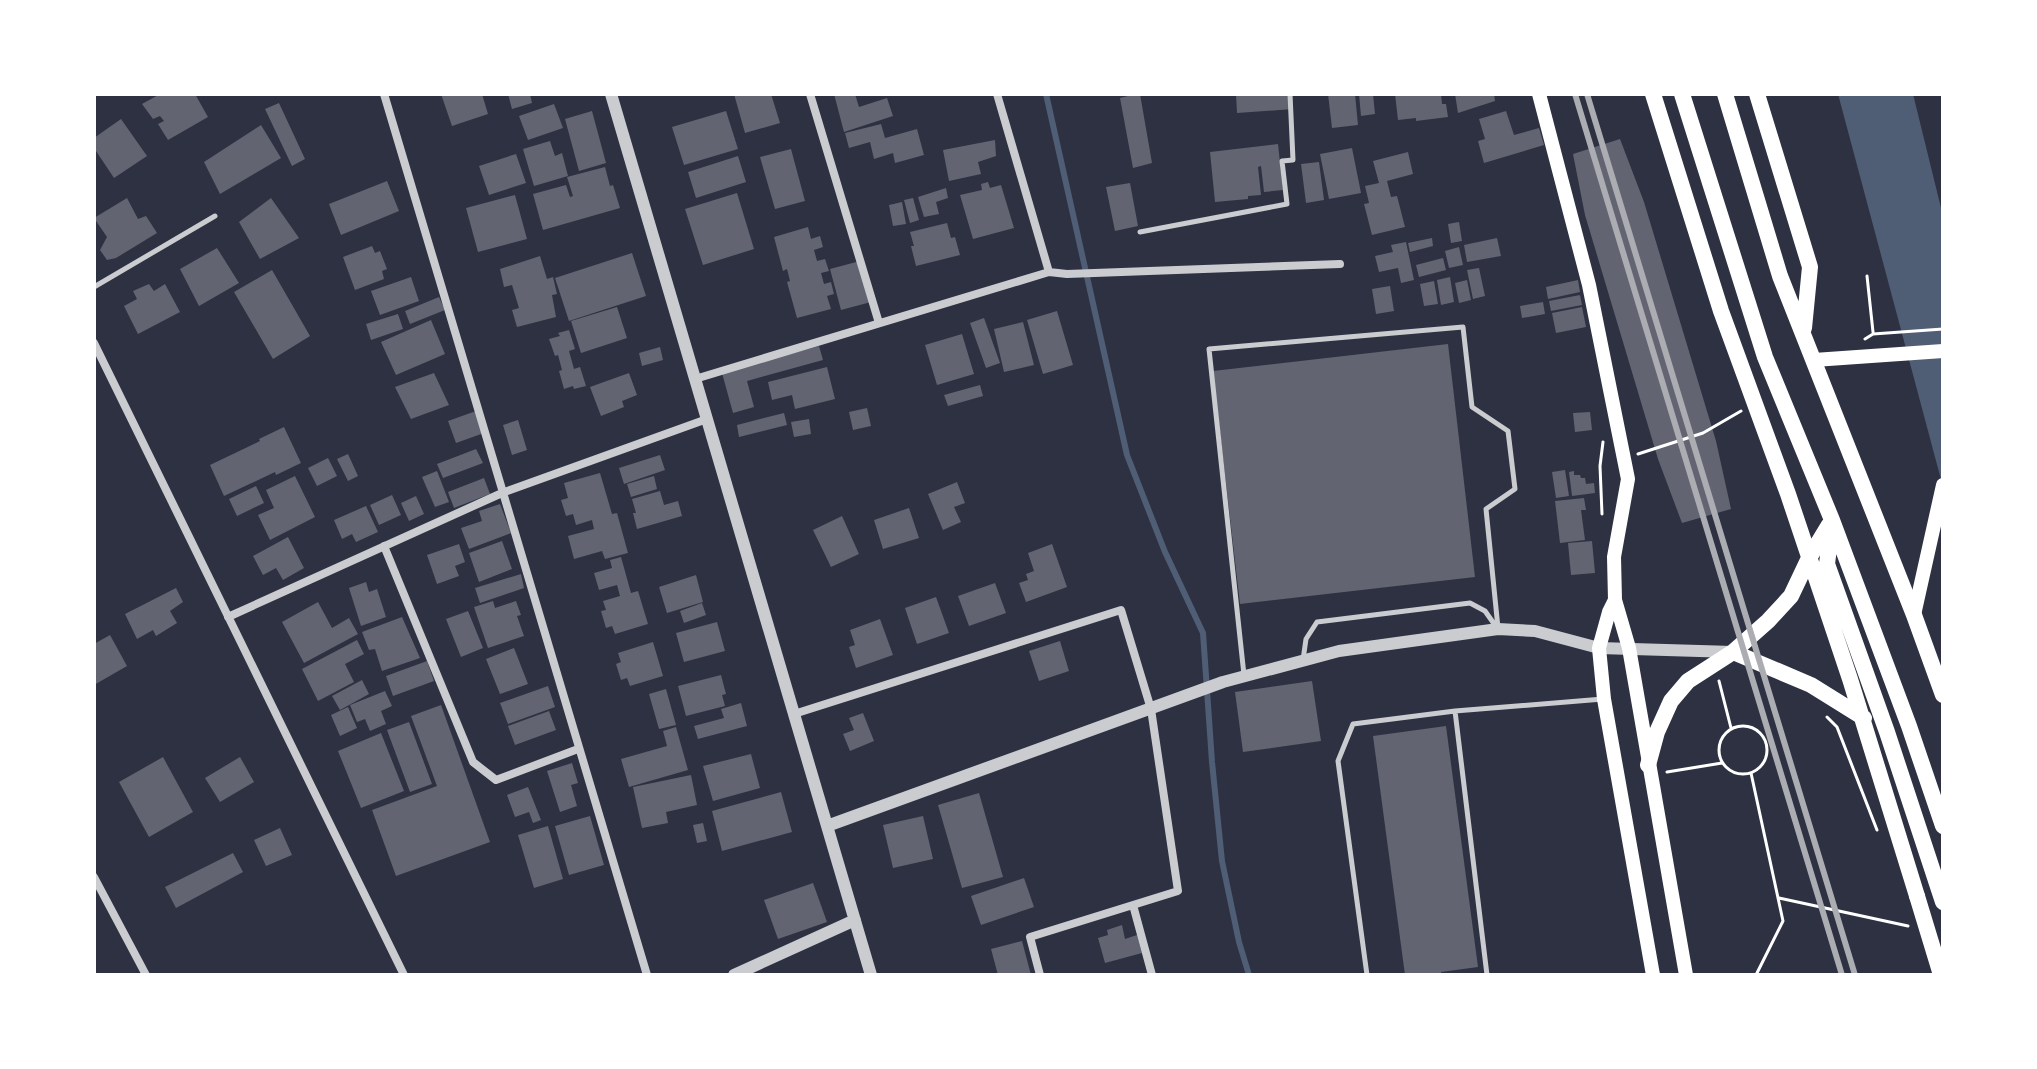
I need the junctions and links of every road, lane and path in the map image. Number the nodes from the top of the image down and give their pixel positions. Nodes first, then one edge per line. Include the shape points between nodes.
1 (384, 94) edge
2 (611, 94) edge
3 (810, 94) edge
4 (997, 94) edge
5 (1290, 94) edge
6 (1539, 94) edge
7 (1653, 94) edge
8 (1682, 94) edge
9 (1725, 94) edge
10 (1757, 94) edge
11 (215, 216) dead end
12 (1140, 232) dead end
13 (1340, 264) dead end
14 (1049, 272) junction
15 (1867, 276) dead end
16 (94, 287) edge
17 (879, 323) junction
18 (1803, 334) junction
19 (1873, 334) dead end
20 (94, 343) edge
21 (1943, 351) edge
22 (1814, 360) junction
23 (695, 379) junction
24 (707, 419) junction
25 (1600, 466) dead end
26 (1942, 488) edge
27 (502, 493) junction
28 (1602, 514) dead end
29 (1832, 520) junction
30 (384, 546) junction
31 (1809, 558) junction
32 (1615, 600) junction
33 (1914, 615) junction
34 (228, 617) junction
35 (1498, 629) junction
36 (1599, 648) junction
37 (1629, 648) junction
38 (1733, 652) junction
39 (1303, 660) junction
40 (1244, 675) junction
41 (1719, 680) dead end
42 (1943, 695) edge
43 (1604, 699) junction
44 (1819, 708) dead end
45 (1151, 709) junction
46 (1455, 711) junction
47 (794, 714) junction
48 (1862, 717) junction
49 (1731, 728) junction
50 (1887, 732) junction
51 (578, 749) junction
52 (1722, 763) junction
53 (1648, 765) junction
54 (1751, 773) junction
55 (1669, 782) dead end
56 (827, 826) junction
57 (1943, 826) edge
58 (1881, 841) dead end
59 (94, 877) edge
60 (1941, 895) edge
61 (1779, 898) junction
62 (1133, 905) junction
63 (855, 920) junction
64 (1915, 927) dead end
65 (146, 975) edge
66 (404, 975) edge
67 (647, 975) edge
68 (734, 975) edge
69 (871, 975) edge
70 (1040, 975) edge
71 (1152, 975) edge
72 (1367, 975) edge
73 (1487, 975) edge
74 (1653, 975) edge
75 (1686, 975) edge
76 (1756, 975) edge
77 (1941, 975) edge

1 - 27 street
2 - 23 street
3 - 17 street
4 - 14 street
5 - 12 lane via 1293,160 1282,161 1287,204
6 - 32 main road via 1589,285 1628,479 1614,557
7 - 31 main road via 1721,311
8 - 29 main road via 1765,357
9 - 18 main road
10 - 18 main road via 1810,267
11 - 16 lane
13 - 14 street
14 - 17 street
15 - 19 path
17 - 23 street
18 - 22 main road
20 - 34 street
21 - 22 main road
22 - 33 main road
23 - 24 street
24 - 27 street
24 - 47 street
25 - 28 path
26 - 33 main road
27 - 30 street
27 - 51 street
29 - 31 main road
29 - 50 main road via 1827,564
29 - 57 main road
30 - 34 street
30 - 51 street via 473,762 496,780
31 - 38 main road via 1791,596
31 - 48 main road
32 - 36 main road
32 - 37 main road
33 - 42 main road
34 - 66 street
35 - 36 street via 1535,631
35 - 39 street
35 - 39 lane via 1485,611 1470,603 1317,622 1306,639
35 - 40 lane via 1486,509 1515,489 1508,431 1472,407 1463,327 1209,349
36 - 37 street
36 - 43 main road
37 - 38 street
37 - 53 main road
38 - 48 main road via 1811,685
38 - 53 main road via 1688,681 1671,701
39 - 40 street
40 - 45 street
41 - 49 path
43 - 46 lane
43 - 74 main road
44 - 58 path via 1837,727
45 - 47 street via 1121,610
45 - 56 street
45 - 62 street via 1178,891
46 - 72 lane via 1353,724 1338,761
46 - 73 lane
47 - 56 street
48 - 50 main road
48 - 77 main road
49 - 52 path via 1718,748
49 - 54 path via 1747,725 1765,739 1764,763
50 - 60 main road
51 - 67 street
52 - 54 path via 1735,774
52 - 55 path via 1667,772
53 - 75 main road
54 - 61 path
56 - 63 street
59 - 65 street
61 - 64 path
61 - 76 path via 1783,921
62 - 70 street via 1030,937
62 - 71 street
63 - 68 street
63 - 69 street

